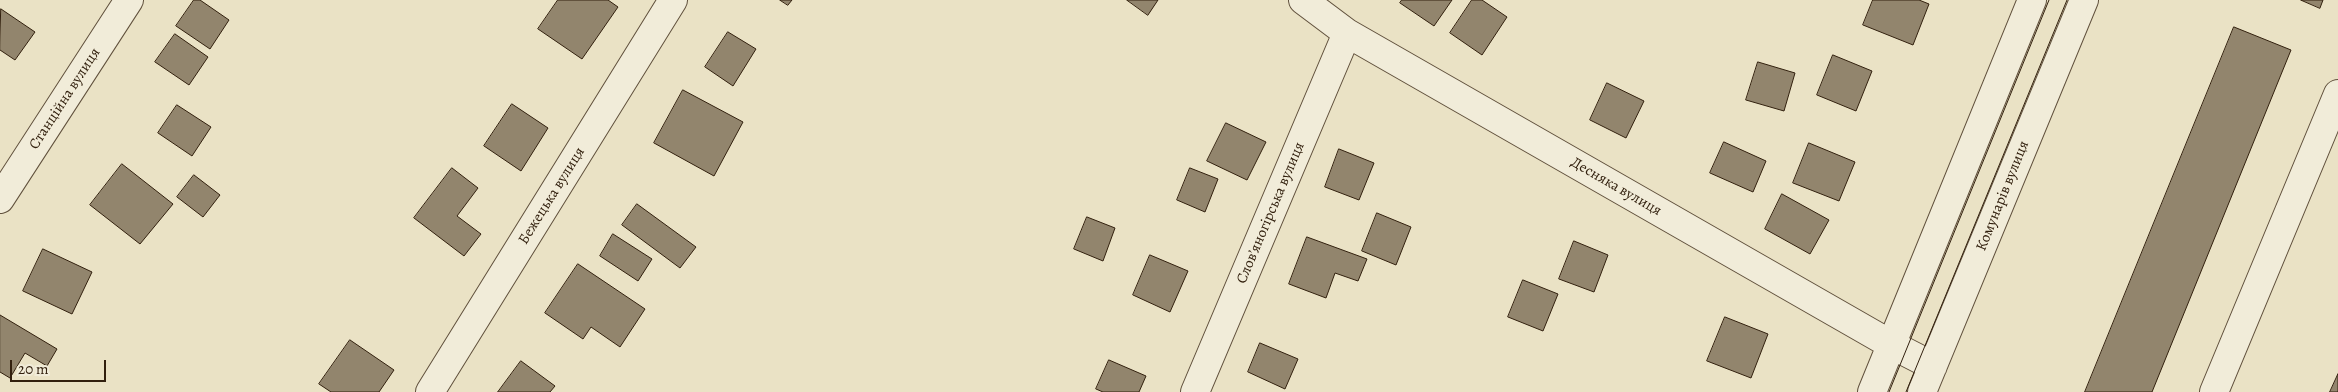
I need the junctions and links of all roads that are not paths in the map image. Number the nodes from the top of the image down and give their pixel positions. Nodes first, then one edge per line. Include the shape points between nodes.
1 (129, 0) edge
2 (673, 0) edge
3 (1304, 0) edge
4 (2032, 0) edge
5 (2084, 0) edge
6 (1347, 33) junction
7 (2338, 94) edge
8 (0, 199) edge
9 (1892, 345) junction
10 (1933, 366) junction
11 (430, 392) edge
12 (1195, 392) edge
13 (1872, 392) edge
14 (1922, 392) edge
15 (2214, 392) edge

1 - 8 street, Станційна вулиця
2 - 11 street, Бежецька вулиця
3 - 6 street, Десняка вулиця
4 - 9 street
5 - 10 street, Комунарів вулиця
6 - 9 street, Десняка вулиця
6 - 12 street, Слов’яногірська вулиця
7 - 15 street
9 - 10 street, Десняка вулиця
9 - 13 street
10 - 14 street, Комунарів вулиця

